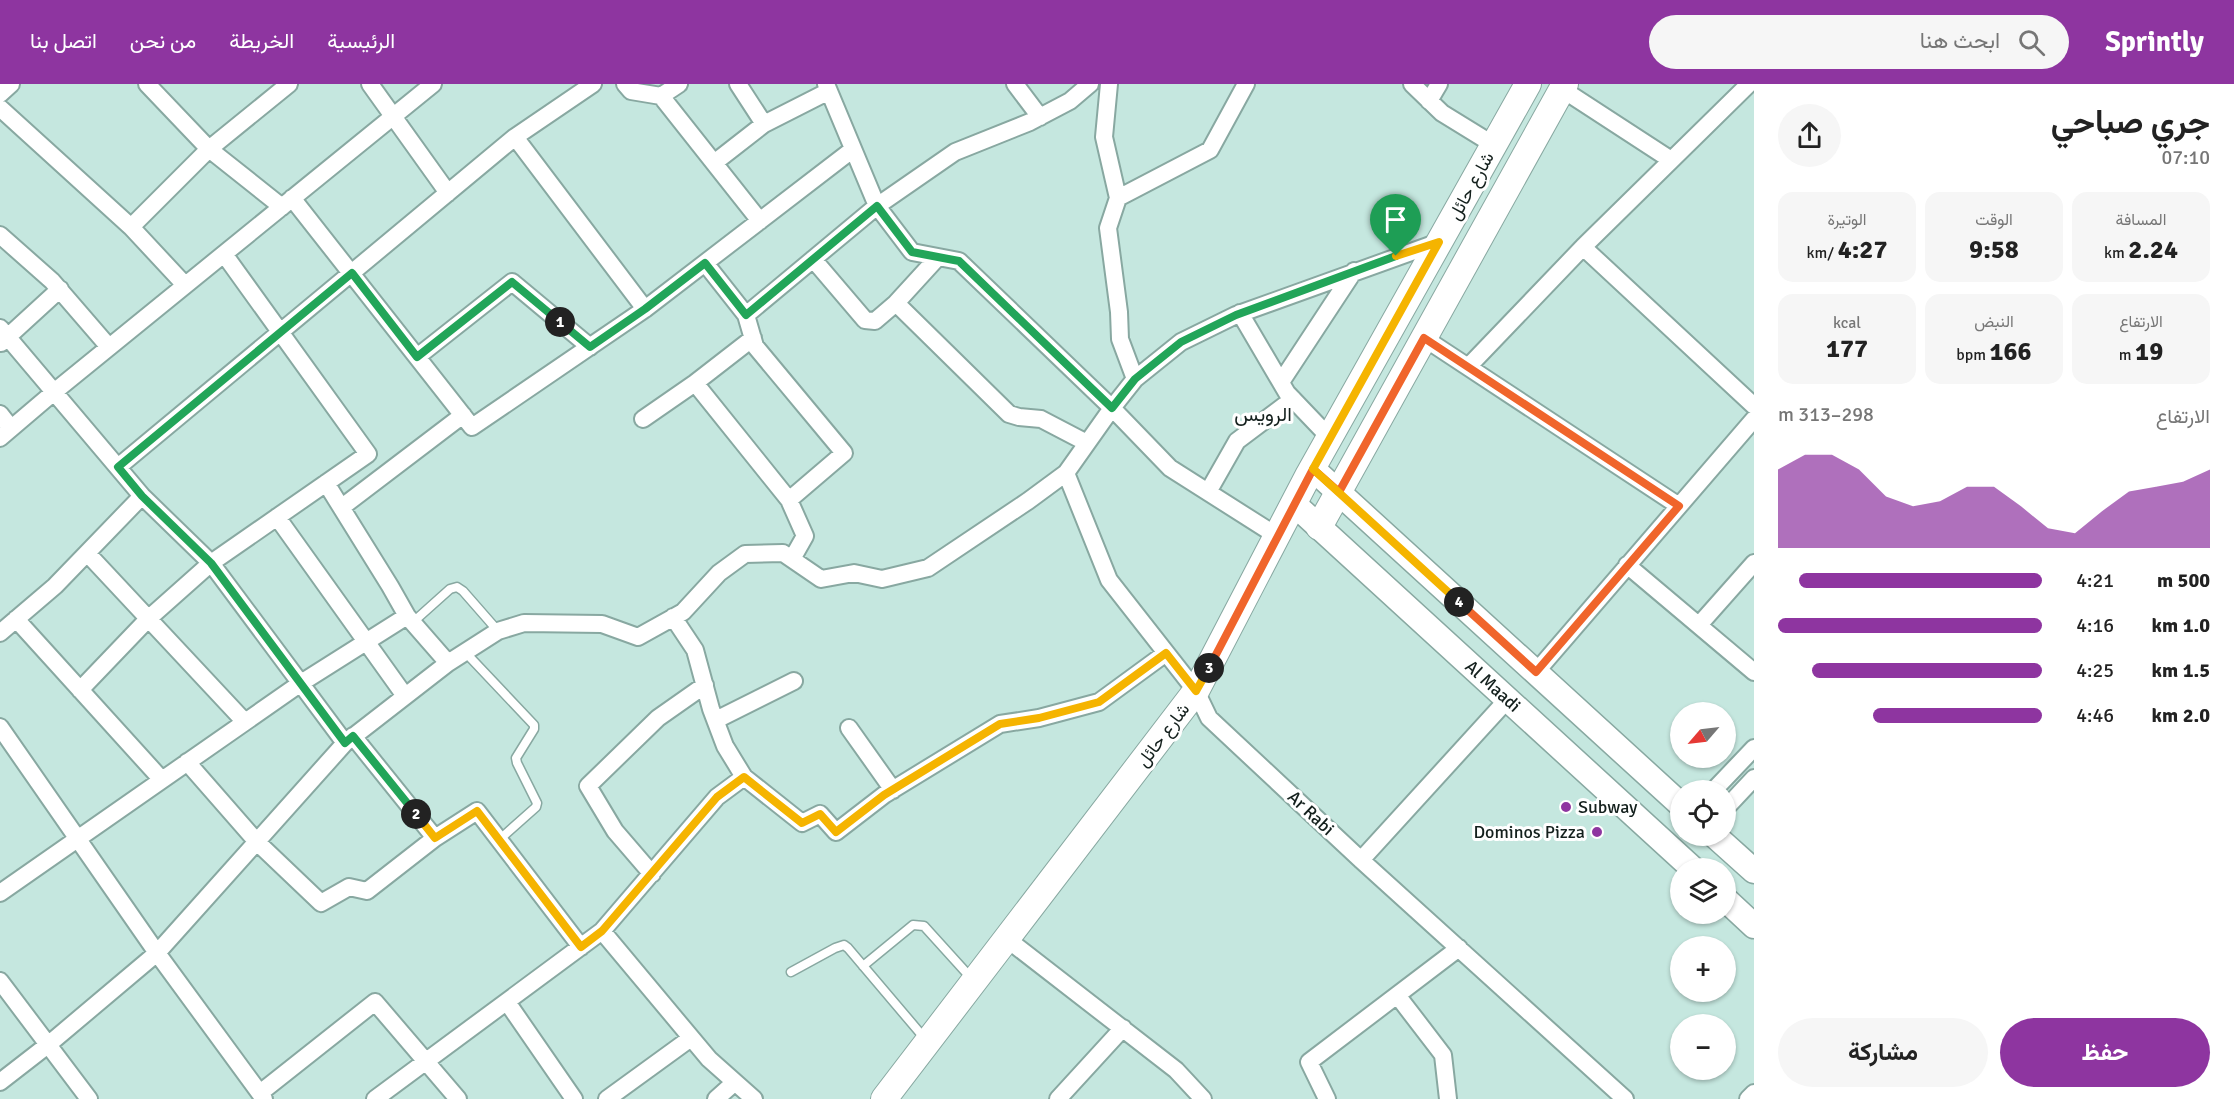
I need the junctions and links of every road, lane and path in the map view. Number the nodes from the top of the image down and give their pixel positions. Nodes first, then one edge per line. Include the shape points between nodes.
1 (11, 84) edge
2 (289, 84) edge
3 (370, 84) edge
4 (433, 84) edge
5 (593, 84) edge
6 (625, 84) edge
7 (679, 84) edge
8 (738, 84) edge
9 (1014, 84) edge
10 (1090, 84) edge
11 (1109, 84) edge
12 (1246, 84) edge
13 (1412, 84) edge
14 (1438, 84) edge
15 (1528, 84) edge
16 (1749, 84) edge
17 (1564, 86) edge
18 (154, 87) edge
19 (828, 87) edge
20 (0, 94) edge
21 (662, 96) junction
22 (1429, 101) junction
23 (0, 108) edge
24 (393, 116) junction
25 (1040, 117) junction
26 (764, 124) junction
27 (515, 137) junction
28 (1494, 145) junction
29 (208, 149) junction
30 (852, 150) junction
31 (1671, 160) junction
32 (714, 163) junction
33 (448, 193) junction
34 (1118, 198) junction
35 (287, 203) junction
36 (877, 206) junction
37 (760, 221) junction
38 (131, 227) junction
39 (0, 235) edge
40 (1439, 242) junction
41 (1583, 247) junction
42 (224, 254) junction
43 (938, 257) junction
44 (813, 259) junction
45 (705, 263) junction
46 (1354, 271) junction
47 (352, 273) junction
48 (185, 285) junction
49 (60, 289) junction
50 (896, 303) junction
51 (645, 309) junction
52 (1240, 313) junction
53 (746, 315) junction
54 (280, 332) junction
55 (3, 336) edge
56 (753, 338) junction
57 (1424, 338) junction
58 (109, 346) junction
59 (590, 347) junction
60 (417, 357) junction
61 (1468, 367) junction
62 (1135, 379) junction
63 (1281, 382) junction
64 (694, 383) junction
65 (54, 392) junction
66 (1293, 399) junction
67 (1754, 406) edge
68 (1112, 408) junction
69 (0, 414) edge
70 (463, 415) junction
71 (643, 419) dead end
72 (1754, 419) edge
73 (6, 433) edge
74 (1330, 438) junction
75 (1087, 443) junction
76 (118, 467) junction
77 (1313, 469) junction
78 (1066, 474) junction
79 (326, 483) junction
80 (1209, 492) junction
81 (1339, 492) junction
82 (142, 496) junction
83 (789, 500) junction
84 (1294, 504) junction
85 (1679, 506) junction
86 (342, 507) junction
87 (277, 517) junction
88 (1318, 527) junction
89 (1277, 536) junction
90 (87, 553) junction
91 (792, 560) junction
92 (211, 563) junction
93 (1754, 563) edge
94 (1627, 565) junction
95 (673, 618) junction
96 (16, 619) junction
97 (148, 619) junction
98 (409, 620) junction
99 (1699, 625) junction
100 (498, 631) junction
101 (0, 633) edge
102 (366, 642) junction
103 (465, 652) junction
104 (1166, 653) junction
105 (448, 663) junction
106 (1536, 672) junction
107 (1754, 672) edge
108 (794, 681) dead end
109 (300, 683) junction
110 (705, 685) junction
111 (80, 690) junction
112 (1196, 691) junction
113 (405, 696) junction
114 (1508, 700) junction
115 (716, 720) junction
116 (244, 722) junction
117 (0, 727) edge
118 (849, 728) dead end
119 (349, 740) junction
120 (1754, 748) edge
121 (188, 762) junction
122 (744, 777) junction
123 (1754, 778) edge
124 (162, 780) junction
125 (1724, 780) edge
126 (893, 790) junction
127 (1670, 795) edge
128 (1736, 797) edge
129 (435, 838) junction
130 (78, 840) junction
131 (499, 840) junction
132 (256, 842) junction
133 (1726, 846) edge
134 (1681, 858) edge
135 (1361, 860) junction
136 (1754, 871) edge
137 (652, 874) junction
138 (0, 893) edge
139 (1736, 909) edge
140 (1754, 926) edge
141 (602, 931) junction
142 (1007, 939) junction
143 (581, 947) junction
144 (1459, 948) junction
145 (156, 953) junction
146 (863, 966) junction
147 (791, 972) dead end
148 (0, 981) edge
149 (974, 982) junction
150 (1397, 995) junction
151 (507, 1002) junction
152 (1123, 1028) junction
153 (691, 1038) junction
154 (928, 1042) junction
155 (49, 1044) junction
156 (427, 1060) junction
157 (0, 1082) edge
158 (735, 1082) junction
159 (1754, 1093) edge
160 (262, 1096) edge
161 (1617, 1097) edge
162 (89, 1099) edge
163 (375, 1099) edge
164 (458, 1099) edge
165 (574, 1099) edge
166 (608, 1099) edge
167 (717, 1099) edge
168 (754, 1099) edge
169 (885, 1099) edge
170 (1058, 1099) edge
171 (1203, 1099) edge
172 (1327, 1099) edge
173 (1448, 1099) edge
174 (1748, 1099) edge

1 - 20 street
2 - 29 street
3 - 24 street
4 - 24 street
5 - 27 street
6 - 21 street via 631,92
7 - 21 street
8 - 26 street
9 - 25 street
10 - 25 street via 1070,101
11 - 34 street via 1104,137
12 - 34 street via 1210,150
13 - 22 street
14 - 22 street
15 - 28 main road, شارع حائل
16 - 31 street
17 - 31 street
17 - 57 main road, شارع حائل
18 - 29 street
19 - 26 street
19 - 30 street
21 - 32 street
22 - 28 street
23 - 38 street
24 - 33 street
24 - 35 street
25 - 36 street via 955,152
26 - 32 street
27 - 33 street
27 - 51 street
28 - 40 main road, شارع حائل
29 - 35 street
29 - 38 street
30 - 36 street
30 - 37 street
31 - 41 street
32 - 37 street
33 - 47 street
34 - 62 street via 1108,228 1120,339
35 - 42 street
35 - 47 street
36 - 43 street via 912,252
36 - 44 street
37 - 45 street
38 - 48 street
39 - 49 street
40 - 46 street
40 - 74 main road, شارع حائل
41 - 61 street
41 - 67 street
42 - 48 street
42 - 54 street
43 - 50 street
43 - 68 street via 959,261
44 - 50 street via 865,320 875,321
44 - 53 street
45 - 51 street
45 - 53 street
46 - 52 street
46 - 63 street
47 - 54 street
47 - 60 street
48 - 58 street
49 - 55 street
49 - 58 street
50 - 75 street via 1009,414 1041,419
51 - 59 street
52 - 62 street via 1181,342
52 - 63 street
53 - 56 street
54 - 76 street
54 - 79 street via 368,454
55 - 65 street
56 - 64 street
56 - 83 street via 755,346 844,453
57 - 61 street
57 - 81 main road, شارع حائل
58 - 65 street
59 - 60 street via 512,282
59 - 70 street via 472,427
60 - 70 street
61 - 85 street
62 - 68 street
63 - 66 street
64 - 71 street
64 - 83 street
65 - 73 street
65 - 76 street
66 - 74 street
66 - 80 street via 1237,441
68 - 75 street
68 - 80 street via 1170,468
69 - 73 street
70 - 86 street
72 - 85 street
74 - 77 main road, شارع حائل
75 - 78 street
76 - 82 street
77 - 81 street
77 - 84 main road, شارع حائل
78 - 91 street via 927,568 882,579 854,573 821,579
78 - 104 street, Ar Rabi via 1109,580
79 - 86 street
79 - 87 street
80 - 89 street
81 - 88 main road, شارع حائل
81 - 106 street
82 - 90 street
82 - 92 street
83 - 91 street via 805,536
84 - 88 street, Al Maadi
84 - 89 main road, شارع حائل
85 - 94 street
86 - 98 street
87 - 92 street
87 - 102 street
88 - 114 street, Al Maadi
89 - 112 main road, شارع حائل
90 - 96 street via 56,586
90 - 97 street
91 - 95 street via 783,553 745,554 718,573
92 - 97 street
92 - 109 street
93 - 99 street
94 - 99 street
94 - 106 street
95 - 100 street via 638,637 602,624 524,623
95 - 110 street via 694,650
96 - 101 street
96 - 111 street
97 - 111 street
97 - 116 street
98 - 100 lane via 450,588 457,587
98 - 102 street
98 - 105 street
99 - 107 street
100 - 103 street
102 - 109 street
102 - 113 street
103 - 105 street
103 - 131 lane via 534,724 516,758 536,807
104 - 112 street, Ar Rabi
104 - 126 street via 1099,702 1000,724
105 - 113 street
106 - 127 street
108 - 115 street
109 - 116 street
109 - 119 street
110 - 115 street
110 - 137 street via 658,718 588,786 615,831
111 - 124 street
112 - 135 street, Ar Rabi via 1209,718
112 - 142 main road, شارع حائل
113 - 119 street
114 - 134 street, Al Maadi
114 - 135 street
115 - 122 street via 725,746
116 - 121 street
117 - 130 street
118 - 126 street
119 - 129 street
119 - 132 street
120 - 125 street
121 - 124 street
121 - 132 street
122 - 126 street via 802,823 820,814 836,832
122 - 137 street via 717,797
123 - 128 street
124 - 130 street
129 - 131 street via 477,811
129 - 132 street via 367,891 349,887 321,903
130 - 138 street
130 - 145 street
131 - 143 street
132 - 145 street
133 - 136 street
135 - 144 street, Ar Rabi
137 - 141 street
139 - 140 street
141 - 143 street
141 - 153 street
142 - 149 main road, شارع حائل
142 - 152 street
143 - 151 street
144 - 150 street
144 - 161 street, Ar Rabi
145 - 155 street
145 - 160 street
146 - 147 lane via 844,945
146 - 149 lane via 918,924
146 - 154 lane
148 - 155 street
149 - 154 main road, شارع حائل
150 - 172 street via 1309,1062
150 - 173 street via 1443,1055
151 - 156 street
151 - 165 street
152 - 170 street
152 - 171 street via 1176,1070
153 - 158 street
153 - 166 street
154 - 169 main road, شارع حائل
155 - 157 street
155 - 162 street
156 - 160 street via 375,1002
156 - 163 street
156 - 164 street
158 - 167 street
158 - 168 street
159 - 174 street

